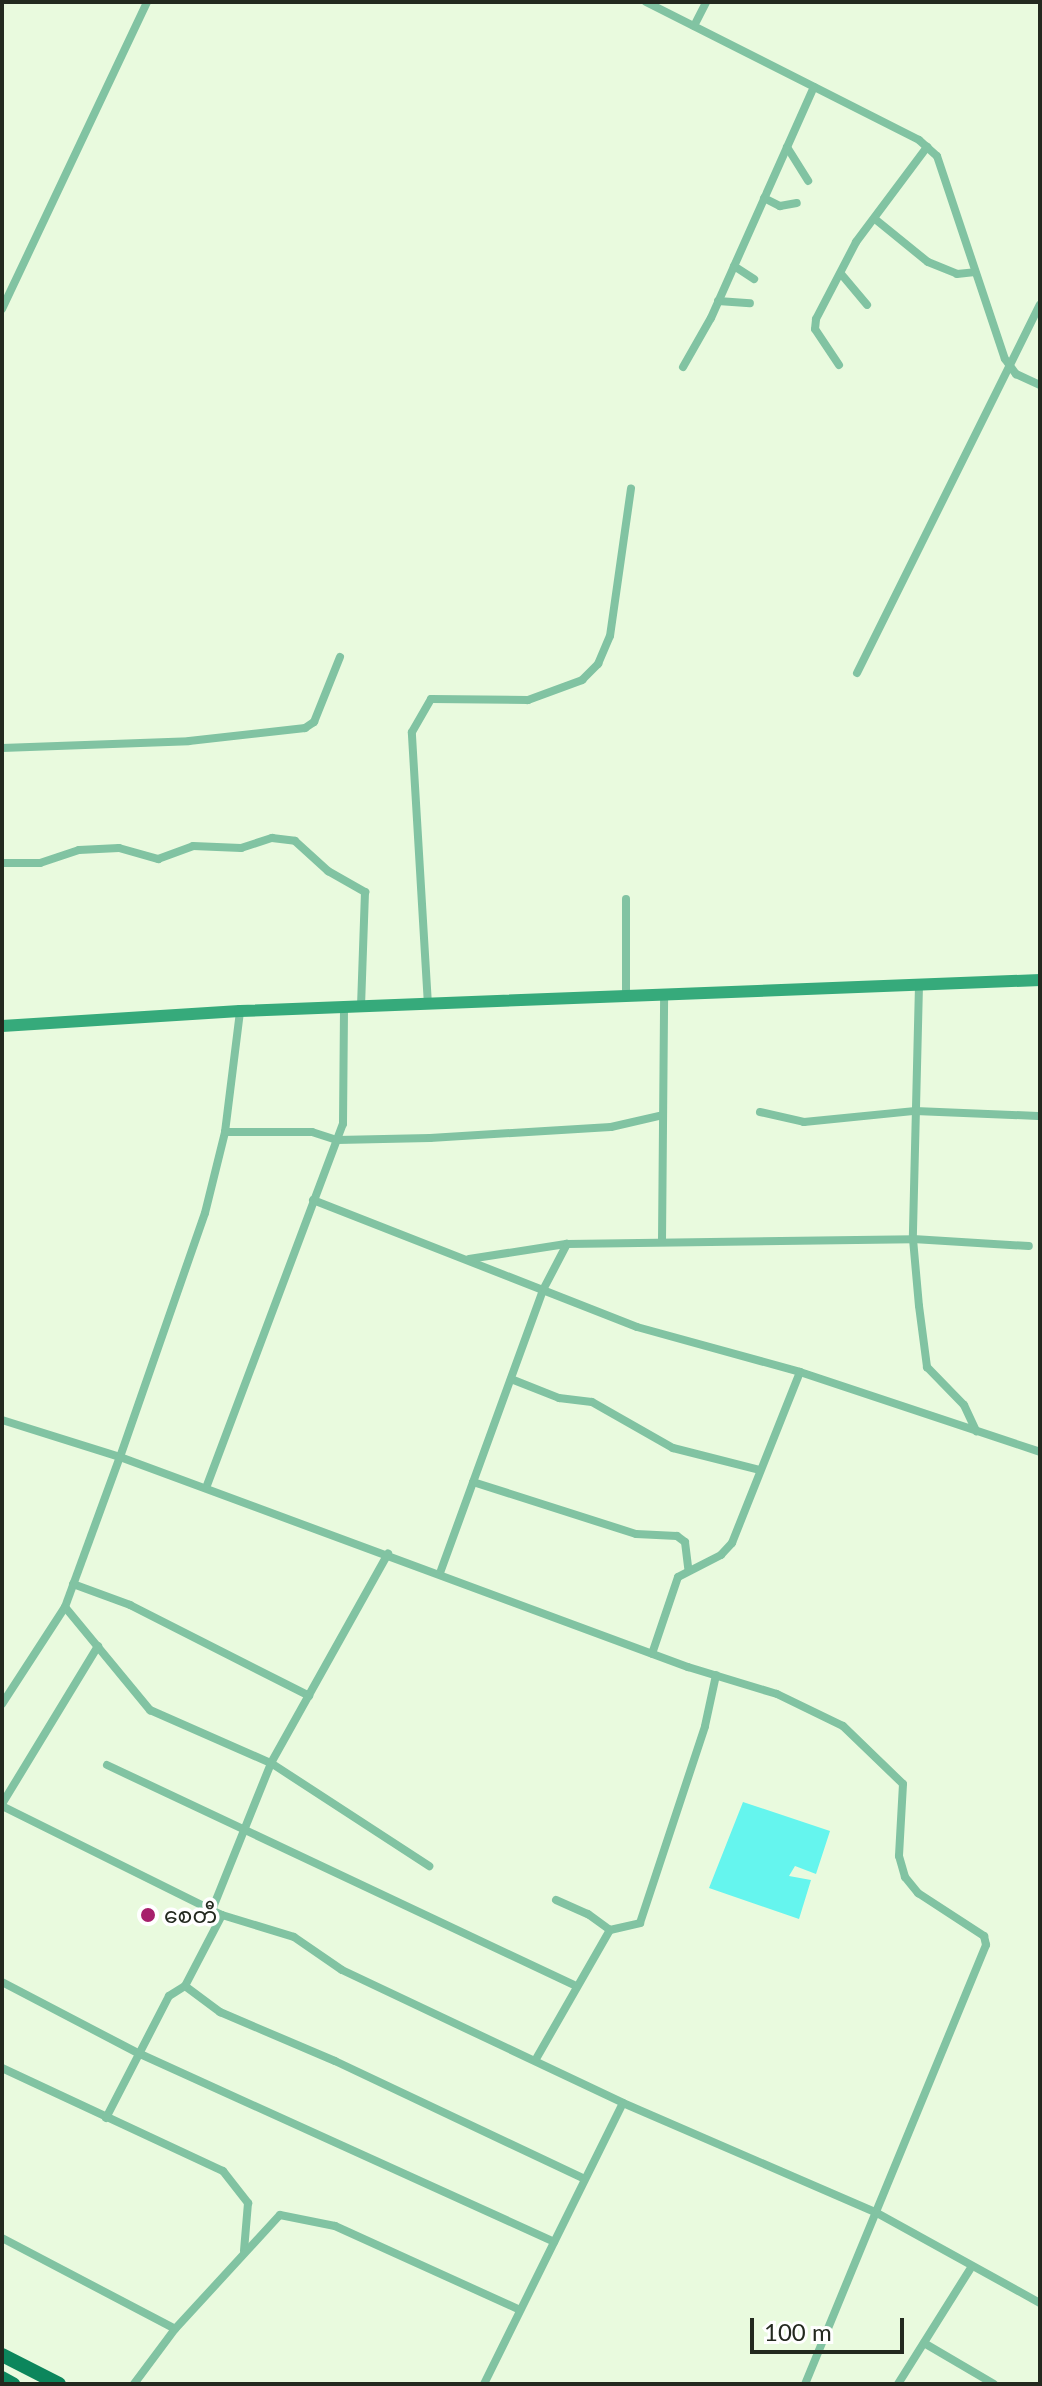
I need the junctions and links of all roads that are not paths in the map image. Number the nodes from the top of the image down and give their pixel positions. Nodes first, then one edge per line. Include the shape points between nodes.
1 (147, 2) edge
2 (646, 2) edge
3 (706, 2) edge
4 (694, 26) junction
5 (814, 87) junction
6 (787, 147) junction
7 (927, 147) junction
8 (808, 181) dead end
9 (764, 198) junction
10 (797, 203) dead end
11 (875, 219) junction
12 (734, 266) junction
13 (975, 272) junction
14 (842, 275) junction
15 (754, 279) dead end
16 (718, 301) junction
17 (750, 303) dead end
18 (867, 305) dead end
19 (1040, 305) edge
20 (2, 309) edge
21 (839, 365) dead end
22 (1010, 365) junction
23 (683, 367) dead end
24 (1040, 385) edge
25 (631, 488) dead end
26 (340, 657) dead end
27 (857, 673) dead end
28 (2, 748) edge
29 (2, 863) edge
30 (626, 899) dead end
31 (1040, 980) edge
32 (919, 985) junction
33 (664, 996) junction
34 (626, 997) junction
35 (428, 1005) junction
36 (361, 1007) junction
37 (344, 1008) junction
38 (240, 1011) junction
39 (2, 1026) edge
40 (915, 1111) junction
41 (760, 1112) dead end
42 (663, 1115) junction
43 (1038, 1116) dead end
44 (225, 1132) junction
45 (337, 1140) junction
46 (313, 1200) junction
47 (913, 1239) junction
48 (662, 1241) junction
49 (567, 1244) junction
50 (1029, 1246) dead end
51 (468, 1259) junction
52 (544, 1288) junction
53 (800, 1372) junction
54 (511, 1379) junction
55 (2, 1420) edge
56 (976, 1431) junction
57 (1040, 1452) edge
58 (120, 1457) junction
59 (760, 1470) junction
60 (473, 1482) junction
61 (206, 1488) junction
62 (388, 1554) junction
63 (688, 1568) junction
64 (440, 1573) junction
65 (73, 1584) junction
66 (65, 1607) junction
67 (98, 1646) junction
68 (652, 1654) junction
69 (716, 1675) junction
70 (309, 1696) junction
71 (2, 1704) edge
72 (271, 1763) junction
73 (107, 1765) dead end
74 (2, 1805) edge
75 (241, 1830) junction
76 (429, 1866) dead end
77 (556, 1900) dead end
78 (212, 1910) junction
79 (222, 1915) junction
80 (610, 1930) junction
81 (2, 1982) edge
82 (574, 1985) junction
83 (185, 1986) junction
84 (138, 2053) junction
85 (536, 2059) junction
86 (2, 2068) edge
87 (623, 2103) junction
88 (106, 2118) junction
89 (585, 2179) junction
90 (877, 2213) junction
91 (2, 2238) edge
92 (554, 2242) junction
93 (244, 2252) junction
94 (970, 2269) junction
95 (1040, 2303) edge
96 (520, 2310) junction
97 (175, 2329) junction
98 (924, 2343) junction
99 (2, 2355) edge
100 (2, 2378) edge
101 (13, 2384) edge
102 (59, 2384) edge
103 (134, 2384) edge
104 (484, 2384) edge
105 (805, 2384) edge
106 (898, 2384) edge
107 (994, 2384) edge

1 - 20 street
2 - 4 street
3 - 4 street
4 - 5 street
5 - 6 street
5 - 7 street
6 - 8 street
6 - 9 street
7 - 11 street
7 - 13 street via 937,156
9 - 10 street via 780,206
9 - 12 street
11 - 13 street via 928,262 957,274
11 - 14 street via 856,242
12 - 15 street
12 - 16 street
13 - 22 street
14 - 18 street
14 - 21 street via 815,329
16 - 17 street
16 - 23 street
19 - 22 street
22 - 24 street
22 - 27 street
25 - 35 street via 610,636 598,664 582,680 528,700 431,699 415,723
26 - 28 street via 314,722 305,728 189,741
29 - 36 street via 40,863 79,850 119,848 158,859 193,846 241,848 272,838 295,841 328,871 365,892
30 - 34 street
31 - 32 main road
32 - 33 main road
32 - 40 street
33 - 34 main road
33 - 42 street
34 - 35 main road
35 - 36 main road
36 - 37 main road
37 - 38 main road
37 - 45 street via 347,1097
38 - 39 main road
38 - 44 street
40 - 41 street via 804,1122
40 - 43 street
40 - 47 street
42 - 45 street via 611,1127
42 - 48 street
44 - 45 street via 312,1132
44 - 58 street via 172,1314
45 - 46 street
46 - 51 street
46 - 61 street
47 - 48 street
47 - 50 street
47 - 56 street via 927,1367 964,1405
48 - 49 street
49 - 51 street
49 - 52 street
51 - 52 street
52 - 53 street via 637,1327
52 - 54 street
53 - 56 street
53 - 59 street
54 - 59 street via 559,1398 592,1402 673,1448
54 - 60 street
55 - 58 street
56 - 57 street
58 - 61 street
58 - 65 street
59 - 63 street via 732,1543 721,1555
60 - 63 street via 636,1534 677,1536 685,1542
60 - 64 street
61 - 62 street
62 - 64 street
62 - 70 street
63 - 68 street via 678,1577
64 - 68 street
65 - 66 street
65 - 70 street via 130,1605
66 - 67 street
66 - 71 street
67 - 72 street via 150,1710
67 - 74 street
68 - 69 street
69 - 80 street via 705,1726 640,1923
69 - 90 street via 812,1708 843,1726 891,1769 906,1798 899,1831 905,1877 918,1893 984,1936 986,1945
70 - 72 street
72 - 75 street
72 - 76 street
73 - 75 street
74 - 78 street
75 - 78 street
75 - 82 street
77 - 80 street
78 - 79 street
79 - 83 street
79 - 85 street via 294,1937 342,1970
80 - 82 street
81 - 84 street
82 - 85 street
83 - 84 street via 169,1996
83 - 89 street via 220,2012
84 - 88 street
84 - 92 street
85 - 87 street
86 - 88 street
87 - 89 street
87 - 90 street
88 - 93 street via 223,2171 248,2203
89 - 92 street
90 - 94 street via 957,2253
90 - 105 street
91 - 97 street
92 - 96 street
93 - 96 street via 280,2215 334,2226
93 - 97 street
94 - 95 street
94 - 98 street
96 - 104 street
97 - 103 street
98 - 106 street
98 - 107 street
99 - 102 highway
100 - 101 highway

